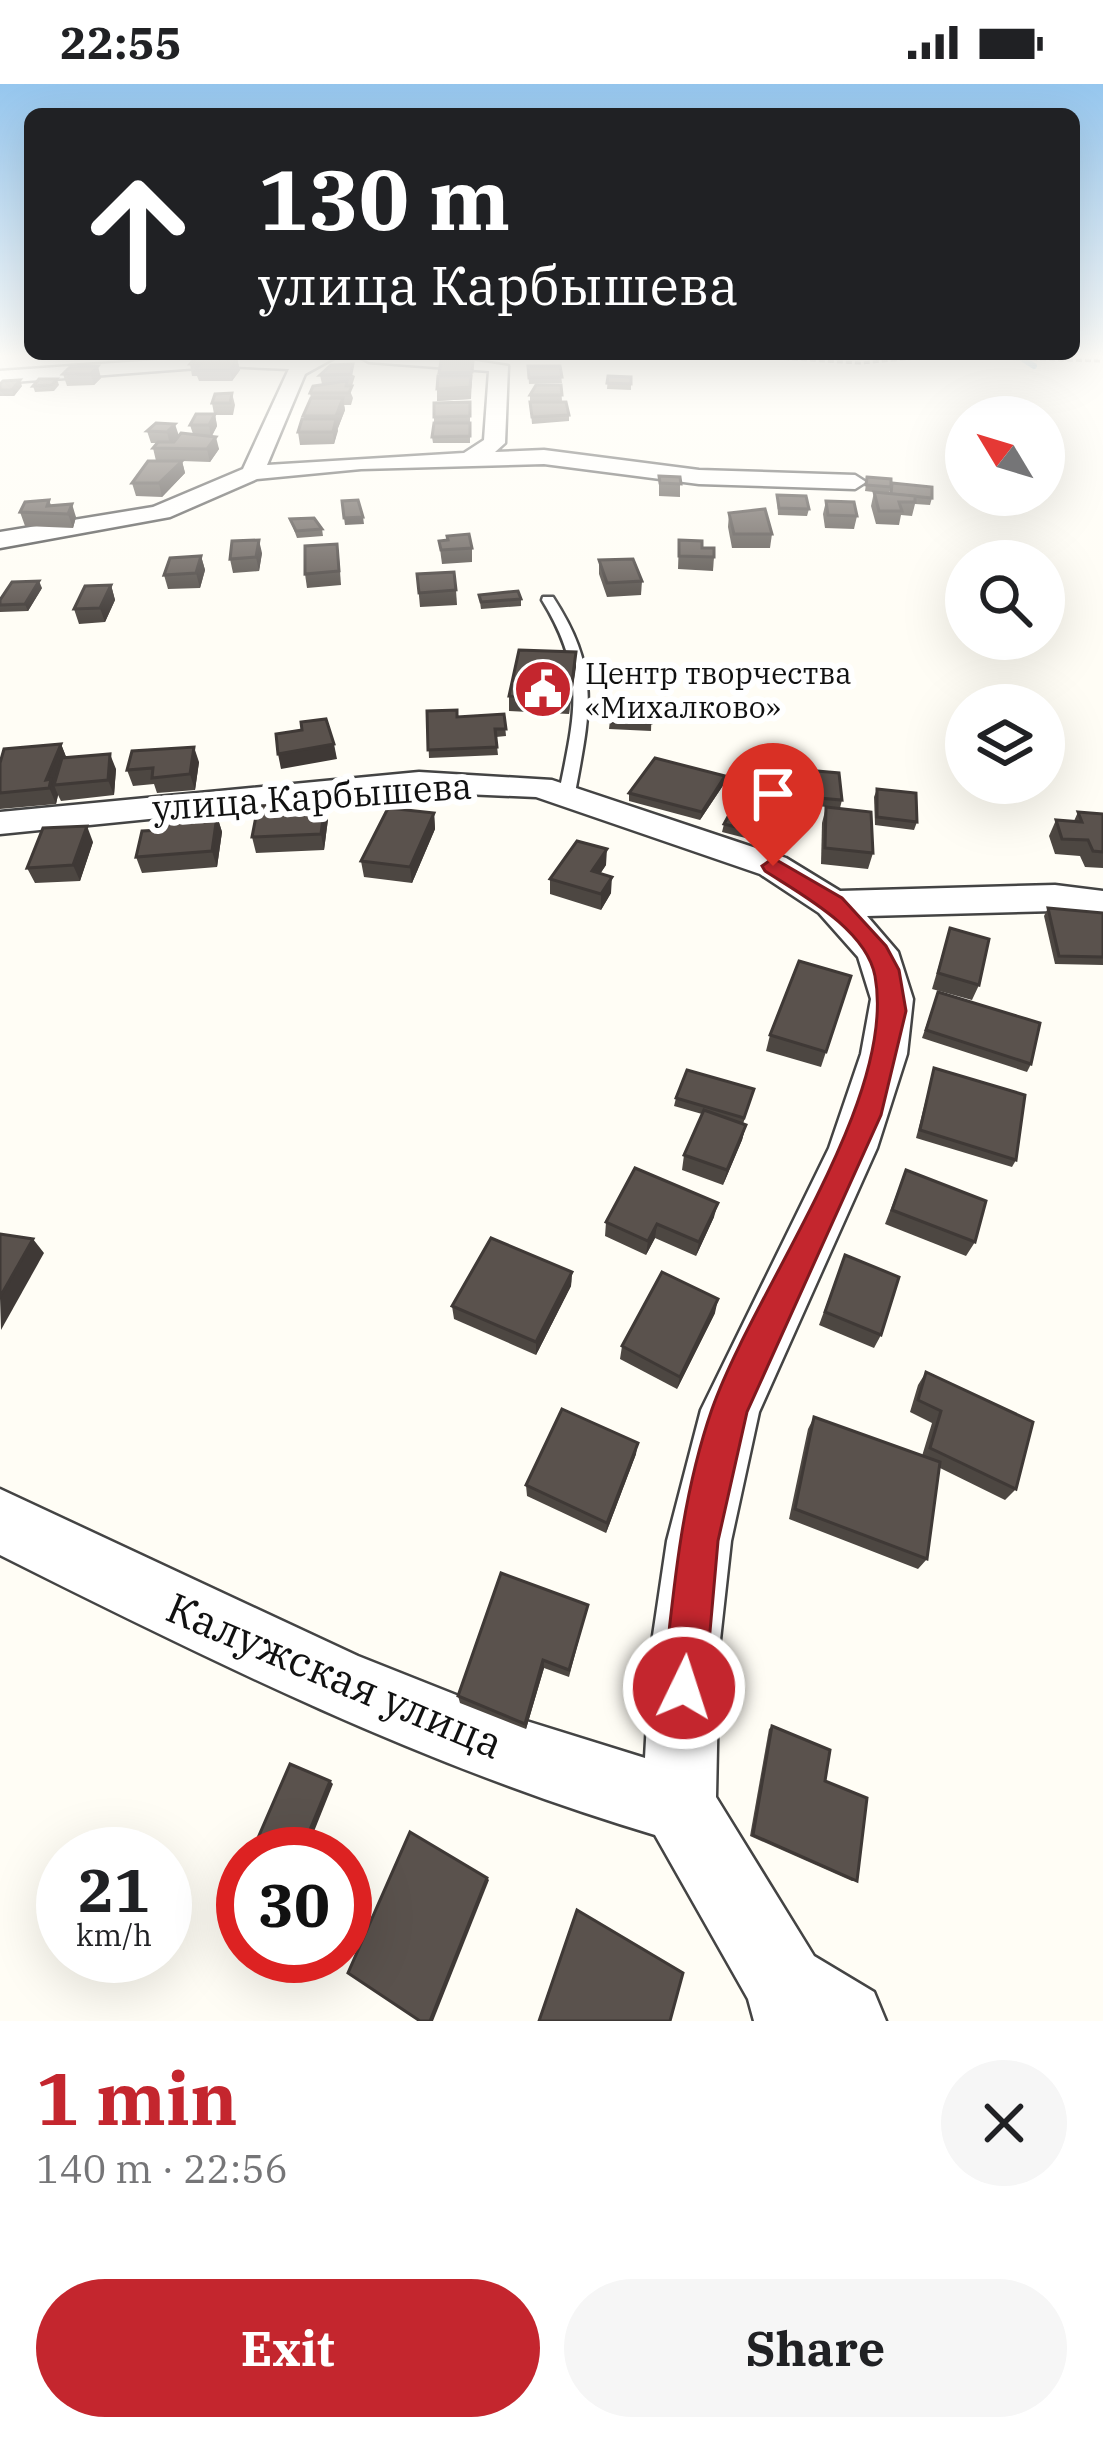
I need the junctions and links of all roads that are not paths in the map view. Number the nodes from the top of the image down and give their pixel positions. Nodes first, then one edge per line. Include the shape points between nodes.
1 (263, 447) edge
2 (487, 447) edge
3 (470, 458) junction
4 (252, 473) junction
5 (855, 482) dead end
6 (0, 540) edge
7 (548, 600) dead end
8 (567, 794) junction
9 (0, 824) edge
10 (833, 904) junction
11 (1103, 904) edge
12 (0, 1521) edge
13 (679, 1805) junction
14 (809, 2009) edge

1 - 4 street
2 - 3 street
3 - 4 street
3 - 5 street via 568,458 699,477
4 - 6 street via 106,527
7 - 8 lane via 585,678
8 - 9 street, улица Карбышева via 418,782
8 - 10 street, улица Карбышева via 773,866
10 - 11 street
10 - 13 street, улица Карбышева via 882,961 893,1011 866,1115 724,1431 691,1595
12 - 13 street, Калужская улица via 436,1721 572,1777
13 - 14 street

